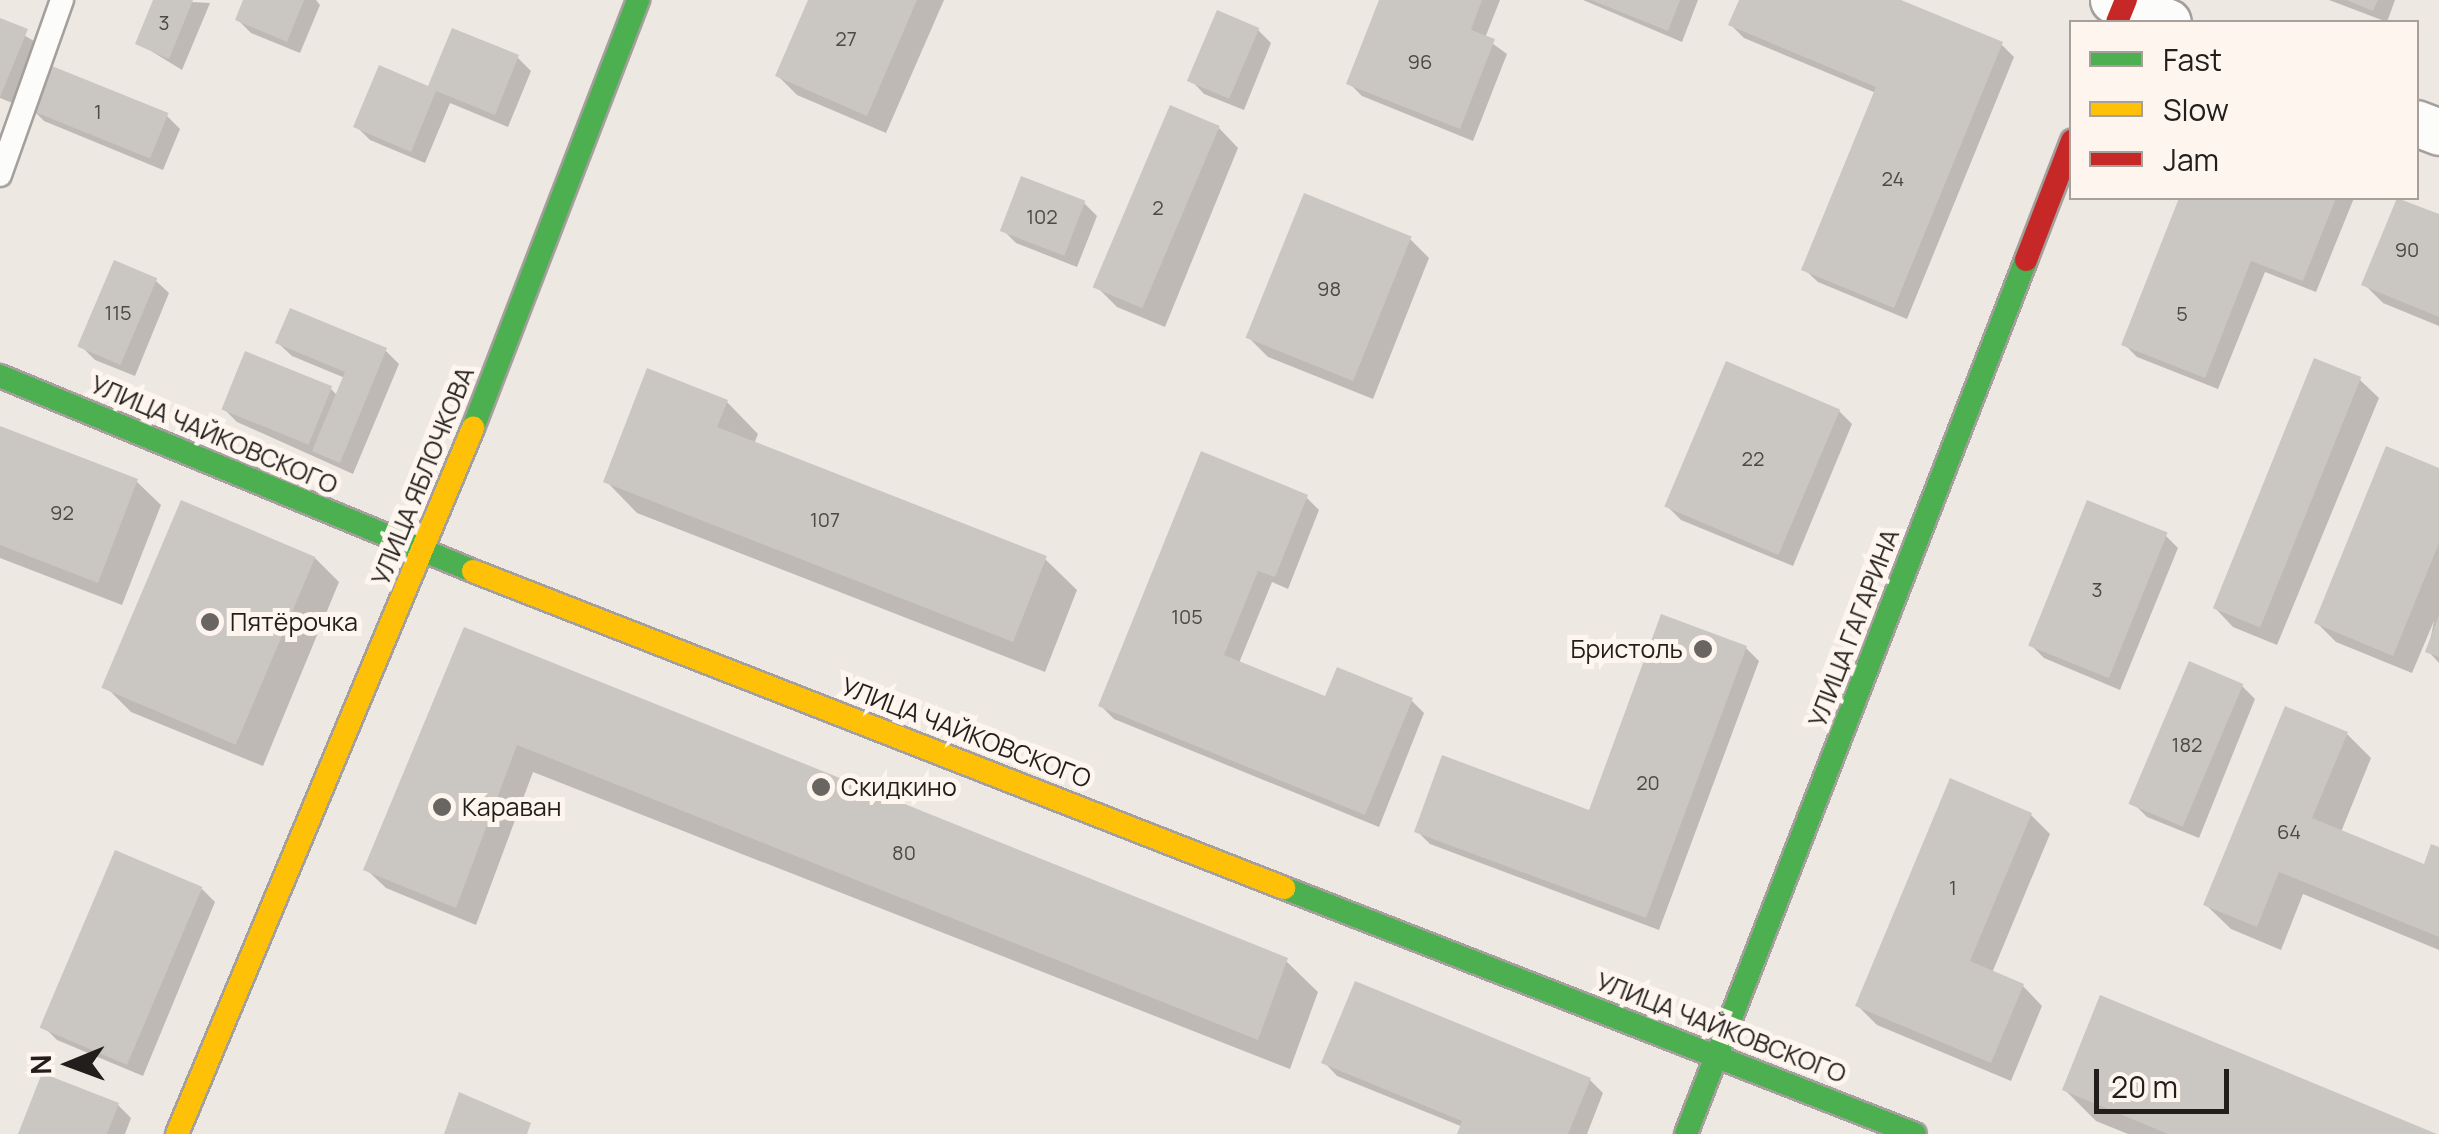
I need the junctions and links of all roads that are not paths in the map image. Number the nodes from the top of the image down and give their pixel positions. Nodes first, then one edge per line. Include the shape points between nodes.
1 (62, 0) edge
2 (638, 0) edge
3 (2120, 7) edge
4 (2162, 20) edge
5 (2069, 148) edge
6 (0, 175) edge
7 (0, 376) edge
8 (424, 552) junction
9 (1718, 1056) junction
10 (178, 1134) edge
11 (1686, 1134) edge
12 (1915, 1134) edge

1 - 6 lane
2 - 8 street, УЛИЦА ЯБЛОЧКОВА
3 - 4 street
5 - 9 street, УЛИЦА ГАГАРИНА
7 - 8 street, УЛИЦА ЧАЙКОВСКОГО
8 - 9 street, УЛИЦА ЧАЙКОВСКОГО
8 - 10 street, УЛИЦА ЯБЛОЧКОВА
9 - 11 street, УЛИЦА ГАГАРИНА
9 - 12 street, УЛИЦА ЧАЙКОВСКОГО

